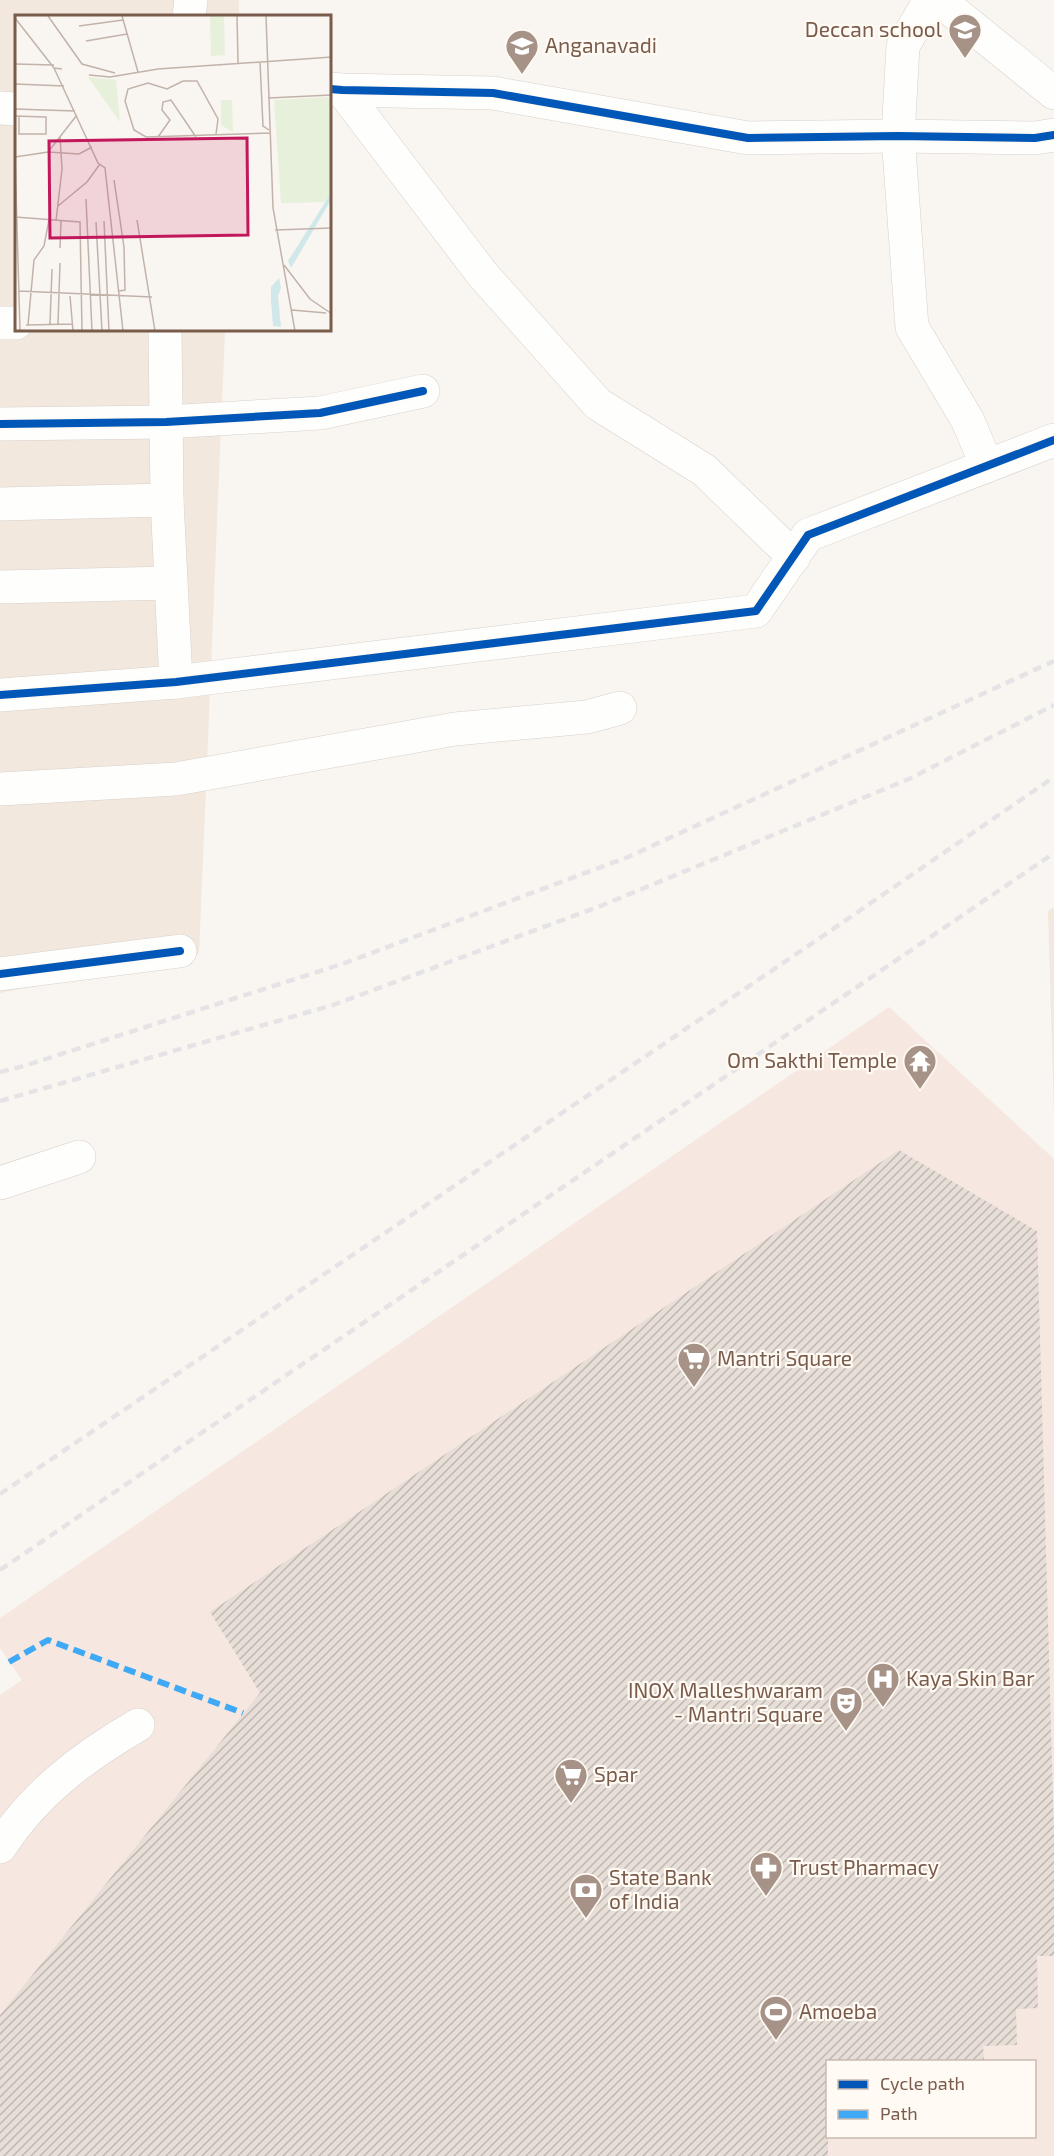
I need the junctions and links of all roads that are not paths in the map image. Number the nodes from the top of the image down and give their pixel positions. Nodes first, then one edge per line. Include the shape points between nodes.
1 (191, 0) edge
2 (930, 0) edge
3 (939, 0) edge
4 (189, 15) edge
5 (336, 89) edge
6 (1054, 93) edge
7 (0, 108) edge
8 (15, 109) edge
9 (1054, 135) edge
10 (898, 136) junction
11 (165, 332) edge
12 (423, 391) dead end
13 (166, 422) junction
14 (0, 424) edge
15 (1054, 440) edge
16 (987, 466) junction
17 (167, 500) junction
18 (0, 504) edge
19 (794, 557) junction
20 (170, 583) junction
21 (0, 587) edge
22 (176, 682) junction
23 (0, 695) edge
24 (620, 708) dead end
25 (0, 789) edge
26 (180, 951) dead end
27 (0, 974) edge
28 (79, 1157) dead end
29 (0, 1183) edge
30 (138, 1725) dead end
31 (0, 1847) edge

1 - 4 street
2 - 10 street via 903,46
3 - 6 street
5 - 10 street via 494,93 748,138
5 - 19 street via 483,275 598,404 704,470
7 - 8 street
9 - 10 street
10 - 16 street via 912,327 968,421
11 - 13 street
12 - 13 street via 320,413
13 - 14 street
13 - 17 street
15 - 16 street
16 - 19 street via 808,535
17 - 18 street
17 - 20 street
19 - 22 street via 756,611
20 - 21 street
20 - 22 street
22 - 23 street
24 - 25 street via 587,717 455,729 176,780
26 - 27 street
28 - 29 street
30 - 31 street via 70,1769 40,1797

